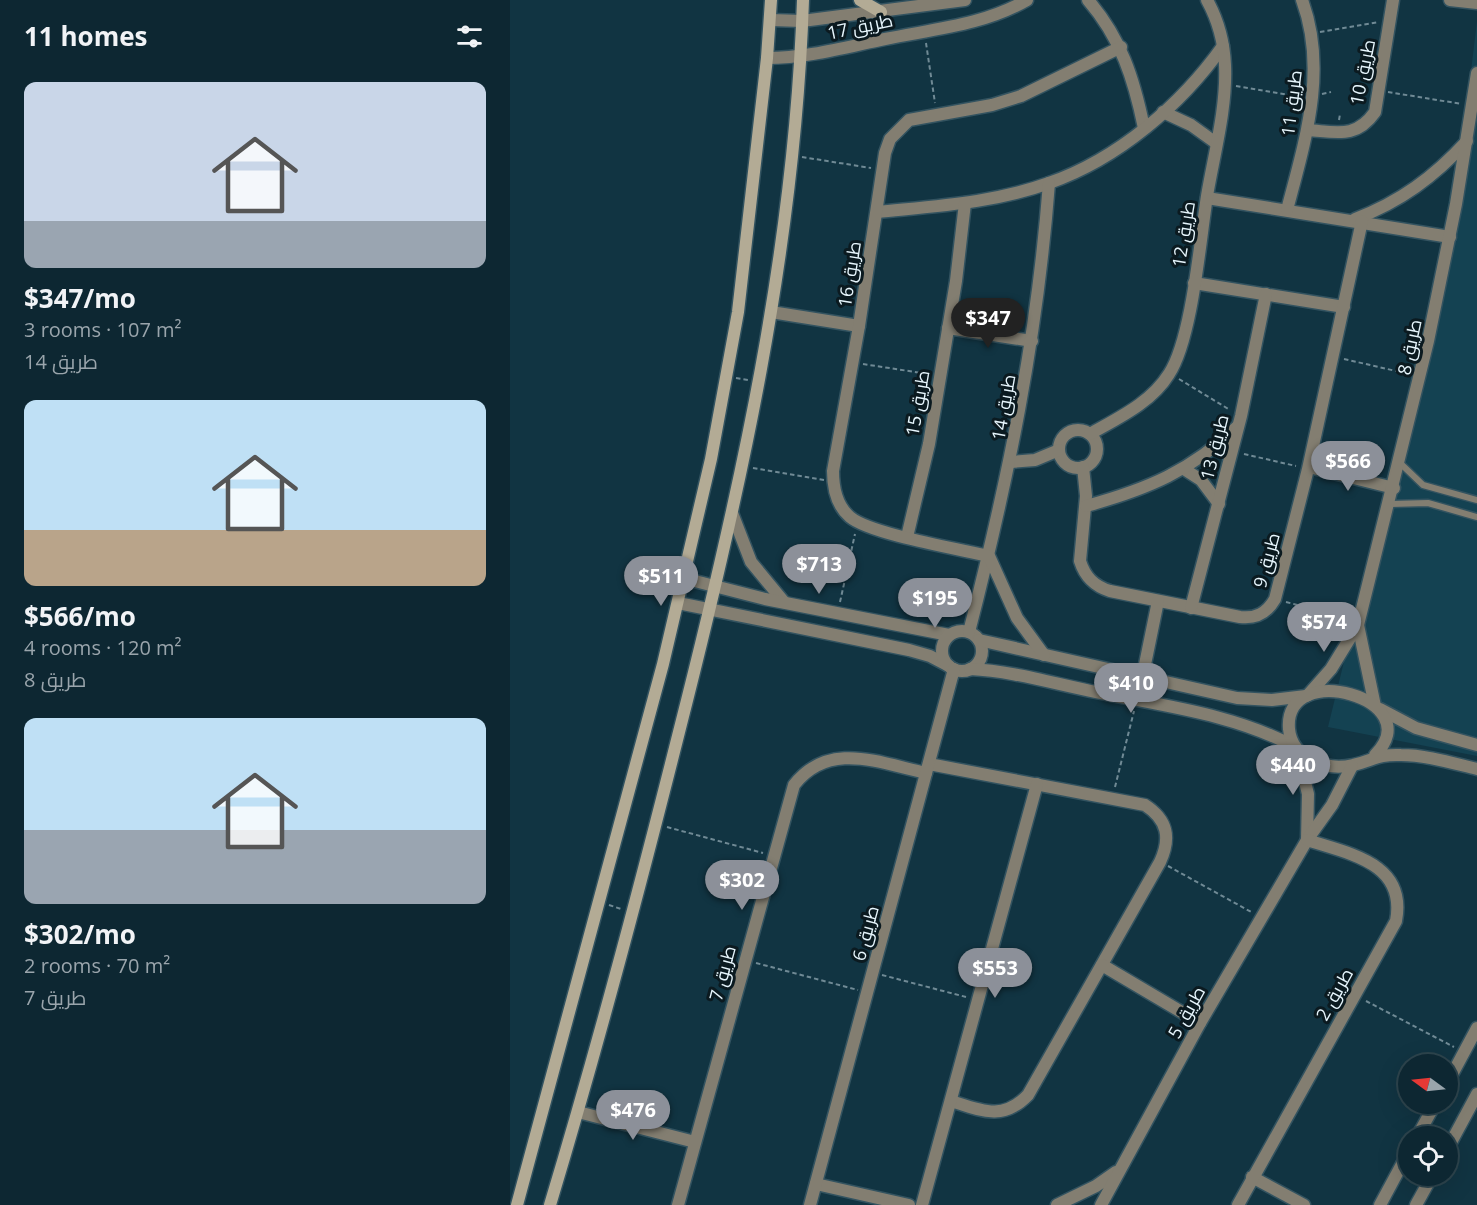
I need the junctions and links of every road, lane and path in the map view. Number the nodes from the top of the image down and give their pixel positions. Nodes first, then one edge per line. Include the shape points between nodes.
1 (771, 0) edge
2 (803, 0) edge
3 (860, 0) edge
4 (965, 0) edge
5 (1027, 0) edge
6 (1088, 0) edge
7 (1207, 0) edge
8 (1302, 0) edge
9 (1393, 0) edge
10 (1450, 0) edge
11 (1477, 3) edge
12 (881, 12) junction
13 (771, 20) junction
14 (1390, 20) junction
15 (802, 21) junction
16 (924, 31) junction
17 (1311, 33) junction
18 (1223, 46) junction
19 (1121, 47) junction
20 (800, 56) junction
21 (767, 58) junction
22 (1477, 73) edge
23 (1224, 84) junction
24 (1379, 90) junction
25 (1313, 99) junction
26 (1473, 105) junction
27 (1163, 112) junction
28 (937, 115) junction
29 (1144, 128) junction
30 (1308, 130) junction
31 (1467, 140) junction
32 (1216, 143) junction
33 (791, 155) junction
34 (882, 170) junction
35 (1049, 183) junction
36 (1207, 198) junction
37 (965, 203) junction
38 (1287, 210) junction
39 (877, 212) junction
40 (1358, 220) junction
41 (1450, 237) junction
42 (1194, 283) junction
43 (1266, 294) junction
44 (1344, 307) junction
45 (771, 312) junction
46 (859, 326) junction
47 (948, 328) junction
48 (1032, 341) junction
49 (1333, 357) junction
50 (853, 362) junction
51 (1170, 374) junction
52 (940, 375) junction
53 (727, 376) junction
54 (1421, 376) junction
55 (760, 383) junction
56 (1239, 421) junction
57 (1090, 434) junction
58 (1059, 450) junction
59 (1232, 451) junction
60 (1011, 462) junction
61 (1400, 463) junction
62 (743, 467) junction
63 (1083, 467) junction
64 (1309, 468) junction
65 (1184, 469) junction
66 (833, 482) junction
67 (1394, 488) junction
68 (1477, 500) edge
69 (1219, 504) junction
70 (1390, 504) junction
71 (1086, 506) junction
72 (732, 513) junction
73 (1477, 517) edge
74 (857, 522) junction
75 (907, 537) junction
76 (989, 556) junction
77 (683, 578) junction
78 (716, 587) junction
79 (1275, 599) junction
80 (1158, 601) junction
81 (678, 603) junction
82 (785, 603) junction
83 (1191, 608) junction
84 (710, 610) junction
85 (837, 614) junction
86 (1359, 623) junction
87 (969, 632) junction
88 (949, 636) junction
89 (979, 640) junction
90 (1044, 655) junction
91 (952, 668) junction
92 (970, 669) junction
93 (1142, 679) junction
94 (1307, 695) junction
95 (1136, 700) junction
96 (1376, 707) junction
97 (1477, 745) edge
98 (1296, 748) junction
99 (1375, 755) junction
100 (1352, 766) junction
101 (927, 768) junction
102 (1477, 769) edge
103 (1037, 784) junction
104 (1112, 798) junction
105 (656, 824) junction
106 (1307, 840) junction
107 (773, 856) junction
108 (1160, 862) junction
109 (600, 903) junction
110 (632, 912) junction
111 (1260, 917) junction
112 (744, 960) junction
113 (1102, 965) junction
114 (873, 972) junction
115 (868, 993) junction
116 (1354, 995) junction
117 (979, 1001) junction
118 (1200, 1023) junction
119 (1477, 1028) edge
120 (1464, 1052) junction
121 (1458, 1063) edge
122 (1477, 1094) edge
123 (951, 1101) junction
124 (578, 1112) junction
125 (1458, 1129) edge
126 (695, 1142) junction
127 (1119, 1170) junction
128 (1398, 1172) edge
129 (1252, 1177) junction
130 (816, 1184) junction
131 (1426, 1186) edge
132 (516, 1205) edge
133 (550, 1205) edge
134 (678, 1205) edge
135 (810, 1205) edge
136 (909, 1205) edge
137 (922, 1205) edge
138 (1057, 1205) edge
139 (1101, 1205) edge
140 (1238, 1205) edge
141 (1304, 1205) edge
142 (1380, 1205) edge
143 (1416, 1205) edge

1 - 13 street
2 - 15 street
3 - 12 street
4 - 12 street, طريق 17
5 - 16 street, طريق 17 via 988,18
6 - 19 street
7 - 18 street, طريق 12
8 - 17 street, طريق 11
9 - 14 street, طريق 10
10 - 11 street
12 - 15 street, طريق 17
13 - 15 street, طريق 17
13 - 21 street
14 - 17 path
14 - 24 street, طريق 10
15 - 20 street
16 - 20 street, طريق 17
16 - 28 path
17 - 25 street, طريق 11
18 - 23 street, طريق 12
18 - 27 street via 1196,81
19 - 28 street, طريق 16 via 1021,96
19 - 29 street
20 - 21 street, طريق 17
20 - 33 street
21 - 53 street via 744,268
22 - 26 street, طريق 8
23 - 25 path
23 - 32 street, طريق 12
24 - 26 path
24 - 30 street, طريق 10 via 1375,112 1357,129 1345,133
25 - 30 street, طريق 11
26 - 31 street, طريق 8
27 - 29 street
27 - 32 street via 1191,124
28 - 34 street, طريق 16 via 909,120 898,128 890,139
29 - 35 street via 1099,160
30 - 38 street, طريق 11
31 - 40 street via 1435,174 1405,196
31 - 41 street, طريق 8
32 - 36 street, طريق 12
33 - 34 path
33 - 45 street
34 - 39 street, طريق 16
35 - 37 street
35 - 48 street, طريق 14
36 - 38 street
36 - 42 street, طريق 12
37 - 39 street
37 - 47 street, طريق 15
38 - 40 street
39 - 46 street, طريق 16
40 - 41 street
40 - 44 street, طريق 9
41 - 54 street, طريق 8
42 - 43 street
42 - 51 street, طريق 12 via 1179,353
43 - 44 street
43 - 56 street, طريق 13
44 - 49 street, طريق 9
45 - 46 street
45 - 55 street
46 - 50 street, طريق 16
47 - 48 street
47 - 52 street, طريق 15
48 - 60 street, طريق 14
49 - 54 path
49 - 64 street, طريق 9
50 - 52 path
50 - 66 street, طريق 16
51 - 56 path
51 - 57 street, طريق 12 via 1140,404
52 - 75 street, طريق 15 via 923,475
53 - 55 path
53 - 77 street
54 - 61 street, طريق 8
55 - 62 street
56 - 59 street, طريق 13
56 - 65 street
57 - 58 street via 1072,431 1062,438
57 - 63 street via 1096,450
58 - 60 street via 1035,460
58 - 63 street via 1064,462
59 - 64 path
59 - 69 street, طريق 13
60 - 76 street, طريق 14
61 - 67 street, طريق 8
61 - 68 lane via 1410,476 1430,489
62 - 66 path
62 - 72 street
63 - 71 street, طريق 9
64 - 67 street
64 - 79 street, طريق 9
65 - 69 street via 1201,480
65 - 71 street via 1146,488
66 - 74 street via 840,506
67 - 70 street, طريق 8
69 - 83 street, طريق 13
70 - 73 lane via 1428,503
70 - 86 street, طريق 8
71 - 80 street, طريق 9 via 1079,553 1087,578 1110,591
72 - 78 street
72 - 82 street via 751,562
74 - 75 street
74 - 85 path
75 - 76 street
76 - 87 street, طريق 14
76 - 90 street via 1017,618
77 - 78 street
77 - 81 street
78 - 82 street
78 - 84 street
79 - 83 street, طريق 9 via 1264,612 1248,618
79 - 86 path
80 - 83 street, طريق 9
80 - 93 street
81 - 84 street
81 - 109 street
82 - 85 street
84 - 91 street via 909,650
84 - 105 street
85 - 88 street
86 - 94 street, طريق 8 via 1331,669
86 - 96 street, طريق 8
87 - 88 street via 958,631
87 - 89 street
88 - 91 street via 942,653
89 - 90 street
89 - 92 street via 981,659
90 - 93 street
91 - 92 street
91 - 101 street, طريق 6
92 - 95 street
93 - 94 street via 1237,698 1272,700
94 - 96 street via 1343,692
94 - 98 street via 1291,716 1289,727
95 - 98 street via 1236,722
95 - 104 path
96 - 97 street via 1416,728
96 - 99 street via 1388,732 1382,749
98 - 100 street via 1323,765
98 - 106 street via 1308,794
99 - 100 street
99 - 102 street via 1404,755
100 - 106 street, طريق 5 via 1325,817
101 - 103 street, طريق 7
101 - 107 street, طريق 7 via 848,757 817,763 794,785
101 - 114 street, طريق 6
103 - 104 street, طريق 7
103 - 117 street
104 - 108 street, طريق 7 via 1145,805 1156,812 1168,835
105 - 107 path
105 - 110 street
106 - 111 street, طريق 5
106 - 116 street, طريق 2 via 1375,865 1396,891 1396,921
107 - 112 street, طريق 7
108 - 111 path
108 - 113 street, طريق 7
109 - 110 path
109 - 132 street
110 - 124 street
111 - 118 street, طريق 5
112 - 115 path
112 - 126 street, طريق 7
113 - 118 street
113 - 123 street, طريق 7 via 1035,1084 1018,1105 992,1112
114 - 115 street, طريق 6
114 - 117 path
115 - 130 street, طريق 6
116 - 120 path
116 - 129 street, طريق 2
117 - 123 street
118 - 127 street, طريق 5
119 - 120 street
120 - 121 street
122 - 125 street
123 - 137 street
124 - 126 street
124 - 133 street
126 - 134 street, طريق 7
127 - 138 street
127 - 139 street, طريق 5
128 - 142 street
129 - 140 street, طريق 2
129 - 141 street
130 - 135 street, طريق 6
130 - 136 street
131 - 143 street

